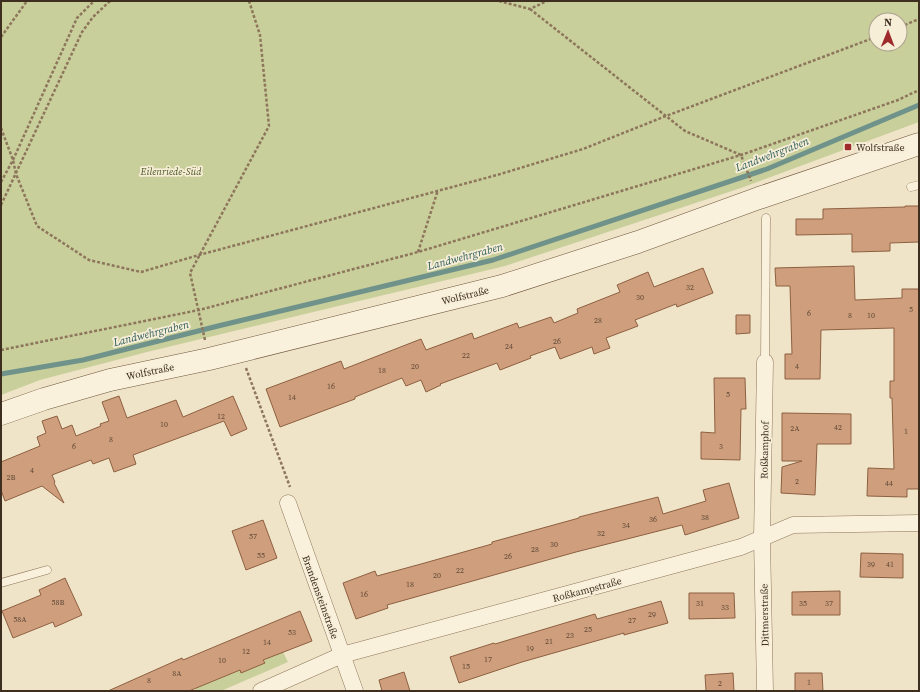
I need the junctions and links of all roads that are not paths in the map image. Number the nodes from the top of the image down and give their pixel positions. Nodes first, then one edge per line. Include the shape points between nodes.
1 (919, 144) edge
2 (766, 218) dead end
3 (765, 362) joint
4 (1, 414) edge
5 (288, 503) road end
6 (919, 523) edge
7 (762, 539) junction
8 (47, 570) dead end
9 (1, 583) edge
10 (342, 655) junction
11 (261, 691) edge
12 (355, 691) edge
13 (765, 691) edge

1 - 4 street, Wolfstraße via 638,242 502,286 232,354 110,380
2 - 3 lane
3 - 7 street, Roßkamphof
5 - 10 street, Brandensteinstraße
6 - 7 street, Roßkampstraße via 793,525
7 - 10 street, Roßkampstraße via 734,549
7 - 13 street, Dittmerstraße
8 - 9 lane
10 - 11 street, Roßkampstraße
10 - 12 street, Brandensteinstraße

